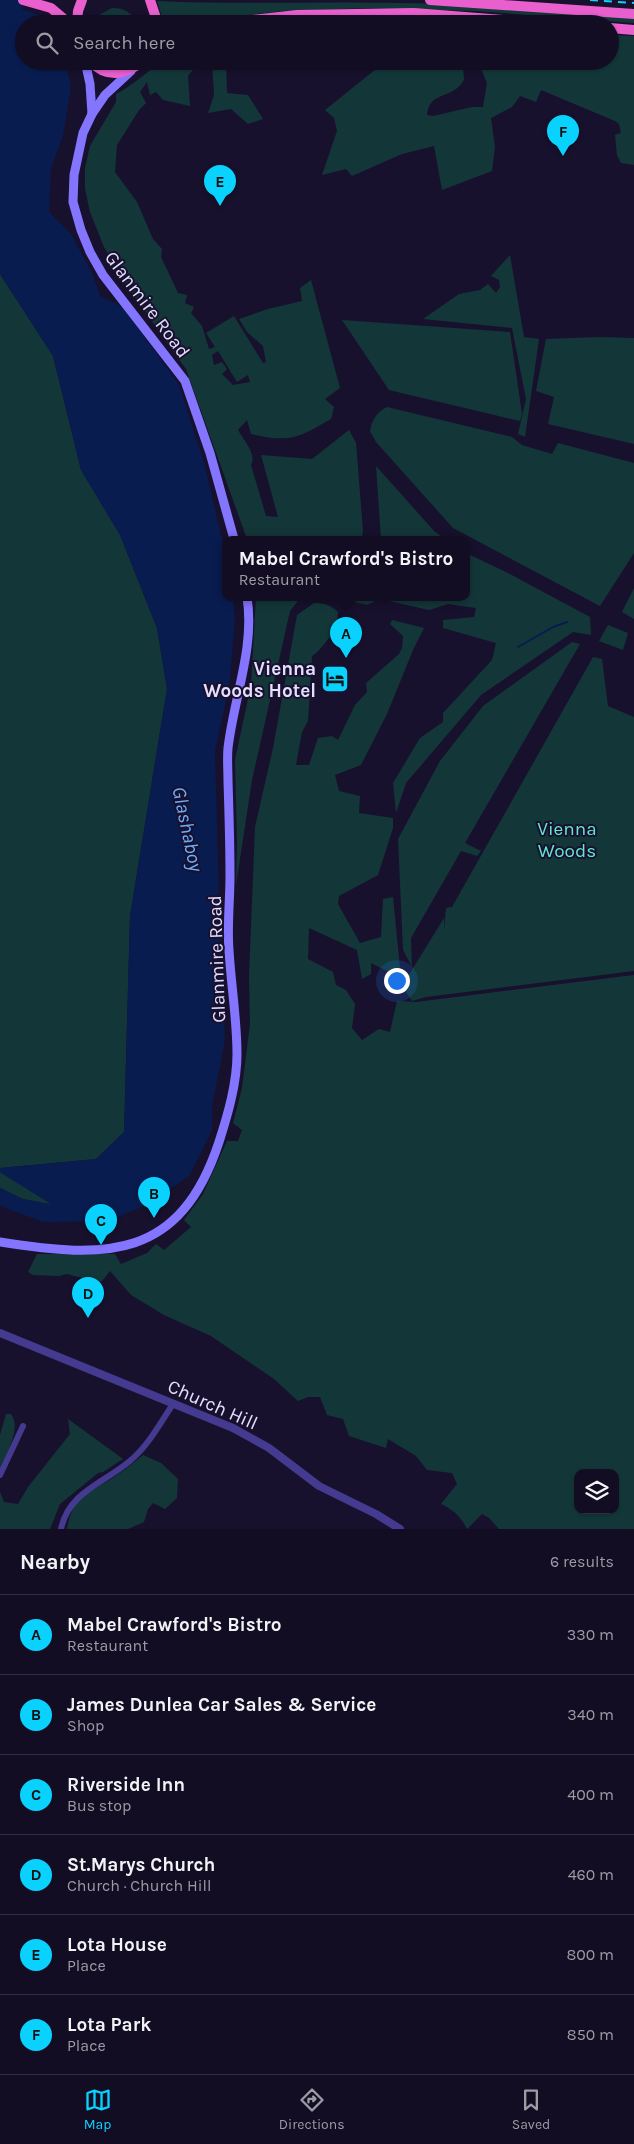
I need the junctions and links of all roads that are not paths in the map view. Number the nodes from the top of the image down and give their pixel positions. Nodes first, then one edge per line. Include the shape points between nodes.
1 (25, 0) edge
2 (82, 0) edge
3 (150, 0) edge
4 (430, 0) edge
5 (634, 14) edge
6 (59, 15) edge
7 (78, 15) edge
8 (155, 15) edge
9 (297, 15) edge
10 (440, 15) edge
11 (619, 29) edge
12 (634, 30) edge
13 (87, 70) edge
14 (103, 70) edge
15 (132, 70) joint
16 (92, 114) junction
17 (233, 536) edge
18 (248, 601) edge
19 (0, 1242) edge
20 (0, 1333) edge
21 (173, 1404) junction
22 (23, 1426) dead end
23 (0, 1475) edge
24 (61, 1529) edge
25 (400, 1529) edge

1 - 6 highway via 51,8
2 - 7 highway
3 - 8 highway
4 - 5 highway
9 - 10 highway
11 - 12 highway
13 - 16 main road
14 - 15 highway via 118,73
15 - 16 main road, Glanmire Road via 110,90
16 - 17 main road, Glanmire Road via 83,133 74,175 73,202 80,230 103,275 186,381
18 - 19 main road, Glanmire Road via 250,618 245,660 228,749 228,948 238,1053 228,1112 215,1154 197,1194 184,1211 159,1232 142,1240 116,1248 90,1250 50,1250
20 - 21 street, Church Hill
21 - 24 street via 133,1459 77,1498 63,1519
21 - 25 street, Church Hill via 251,1437 319,1486
22 - 23 street

